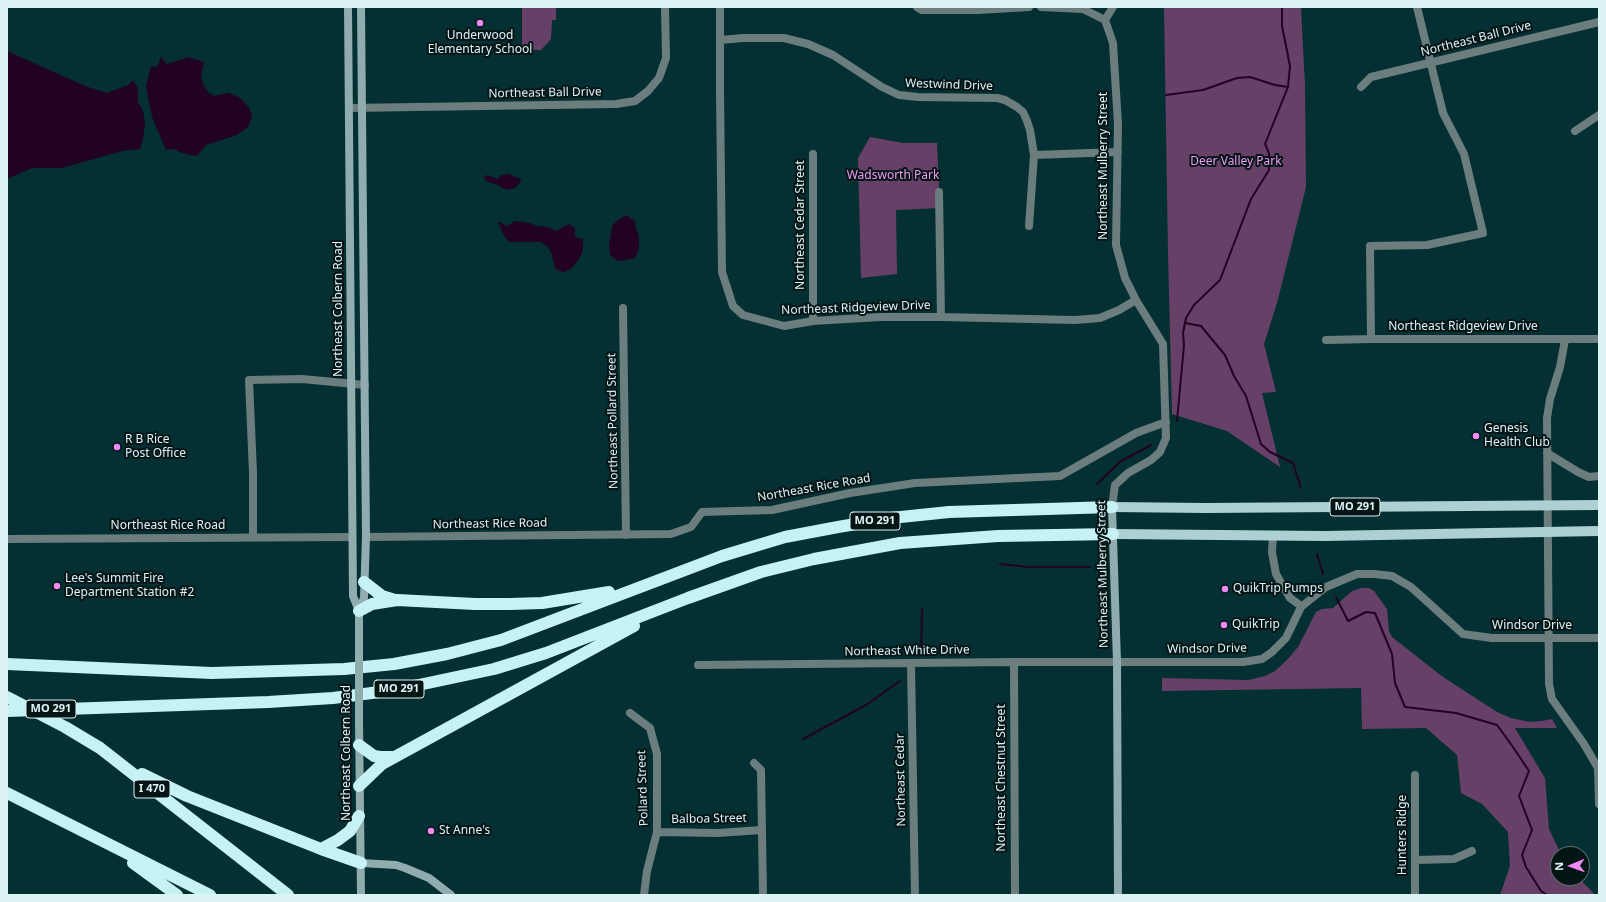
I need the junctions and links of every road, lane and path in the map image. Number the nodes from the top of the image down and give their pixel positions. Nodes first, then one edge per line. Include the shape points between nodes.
1 (348, 7) edge
2 (361, 7) edge
3 (665, 7) edge
4 (720, 7) edge
5 (918, 7) edge
6 (1029, 7) edge
7 (1042, 7) edge
8 (1113, 7) edge
9 (1417, 7) edge
10 (1104, 20) junction
11 (1599, 22) edge
12 (721, 40) junction
13 (1430, 63) junction
14 (1361, 87) dead end
15 (349, 108) junction
16 (362, 108) junction
17 (1599, 115) edge
18 (1575, 131) dead end
19 (1118, 152) junction
20 (813, 154) dead end
21 (1034, 155) junction
22 (939, 192) dead end
23 (1029, 226) dead end
24 (1136, 300) junction
25 (623, 308) dead end
26 (941, 317) junction
27 (813, 321) junction
28 (1371, 339) junction
29 (1599, 339) edge
30 (1326, 340) dead end
31 (1565, 340) junction
32 (351, 383) junction
33 (365, 385) junction
34 (1166, 422) junction
35 (1547, 453) junction
36 (1599, 476) edge
37 (1548, 505) junction
38 (1599, 505) edge
39 (1112, 507) junction
40 (352, 521) junction
41 (1548, 531) junction
42 (1599, 531) edge
43 (1113, 534) junction
44 (626, 535) junction
45 (1273, 535) junction
46 (352, 537) junction
47 (366, 537) junction
48 (253, 538) junction
49 (7, 539) edge
50 (364, 582) junction
51 (647, 584) junction
52 (688, 598) junction
53 (397, 600) junction
54 (1301, 606) junction
55 (359, 611) junction
56 (1599, 638) edge
57 (1549, 639) junction
58 (1014, 662) junction
59 (1116, 662) junction
60 (7, 664) edge
61 (911, 664) junction
62 (698, 665) dead end
63 (7, 698) edge
64 (7, 711) edge
65 (630, 713) dead end
66 (359, 745) junction
67 (100, 748) junction
68 (395, 756) junction
69 (754, 763) dead end
70 (1599, 768) edge
71 (1415, 775) dead end
72 (359, 786) junction
73 (7, 793) edge
74 (1599, 804) edge
75 (359, 816) junction
76 (761, 830) junction
77 (82, 831) junction
78 (657, 832) junction
79 (321, 849) junction
80 (1472, 852) dead end
81 (1415, 860) junction
82 (361, 863) junction
83 (177, 895) edge
84 (210, 895) edge
85 (288, 895) edge
86 (361, 895) edge
87 (451, 895) edge
88 (644, 895) edge
89 (763, 895) edge
90 (915, 895) edge
91 (1014, 895) edge
92 (1118, 895) edge
93 (1415, 895) edge

1 - 15 main road, Northeast Colbern Road
2 - 16 main road, Northeast Colbern Road
3 - 16 street, Northeast Ball Drive via 666,58 659,78 648,92 635,101 616,104
4 - 12 street, Northeast Ridgeview Drive
5 - 6 street via 922,10 978,10
7 - 10 street via 1083,9
8 - 10 street
9 - 13 street
10 - 19 street, Northeast Mulberry Street via 1113,43 1117,83
11 - 13 street, Northeast Ball Drive
12 - 21 street, Westwind Drive via 784,38 808,44 833,55 899,95 1005,100 1017,107 1025,117
12 - 27 street, Northeast Ridgeview Drive via 722,272 730,298 733,306 743,315 752,318 784,326
13 - 14 street, Northeast Ball Drive via 1371,78
13 - 28 street via 1443,113 1464,154 1483,233 1427,245 1370,246
15 - 16 street, Northeast Ball Drive
15 - 32 main road, Northeast Colbern Road
16 - 33 main road, Northeast Colbern Road
17 - 18 street
19 - 21 street
19 - 24 street, Northeast Mulberry Street via 1116,245 1125,278
20 - 27 street, Northeast Cedar Street
21 - 23 street, Westwind Drive
22 - 26 street
24 - 26 street, Northeast Ridgeview Drive via 1100,318 1075,320
24 - 34 street, Northeast Mulberry Street via 1163,344
25 - 44 street, Northeast Pollard Street
26 - 27 street, Northeast Ridgeview Drive
28 - 30 street, Northeast Ridgeview Drive
28 - 31 street, Northeast Ridgeview Drive
29 - 31 street, Northeast Ridgeview Drive
31 - 35 street via 1550,398
32 - 33 street
32 - 40 main road, Northeast Colbern Road
32 - 48 street via 302,379 249,380
33 - 47 main road, Northeast Colbern Road
34 - 39 street, Northeast Mulberry Street via 1166,438 1160,452 1115,485
34 - 44 street, Northeast Rice Road via 1136,433 1060,476 915,483 850,493 772,510 702,512 691,527 672,534
35 - 36 street via 1589,477
35 - 37 street
37 - 38 main road, MO 291
37 - 39 main road, MO 291
37 - 41 street
39 - 43 main road, Northeast Mulberry Street
39 - 51 highway, MO 291 via 949,512 891,518 786,537 722,556
40 - 46 main road, Northeast Colbern Road
40 - 47 main road
41 - 42 main road, MO 291
41 - 45 main road, MO 291
41 - 57 street
43 - 45 main road, MO 291
43 - 52 highway, MO 291 via 998,536 900,543 761,572
43 - 59 main road, Northeast Mulberry Street
44 - 47 street, Northeast Rice Road
45 - 54 street via 1272,552 1276,574 1290,598
46 - 48 street, Northeast Rice Road
46 - 55 main road, Northeast Colbern Road via 353,596
47 - 50 main road, Northeast Colbern Road
48 - 49 street, Northeast Rice Road
50 - 53 highway via 382,596
50 - 55 main road, Northeast Colbern Road via 364,598
51 - 53 highway via 542,603 475,604
51 - 60 highway, MO 291 via 501,640 394,664 322,670 212,673
52 - 64 highway, MO 291, bridge via 546,653 494,669 403,688 332,698 268,702
52 - 68 highway
53 - 55 highway via 372,604
54 - 57 street, Windsor Drive via 1326,587 1357,574 1392,576 1411,587 1463,634 1492,638
54 - 59 street, Windsor Drive via 1286,638 1262,659 1243,662
55 - 66 main road, Northeast Colbern Road, bridge
56 - 57 street, Windsor Drive
57 - 70 street via 1549,684 1552,699
58 - 59 street, Northeast White Drive
58 - 61 street, Northeast White Drive
58 - 91 street, Northeast Chestnut Street
59 - 92 main road, Northeast Mulberry Street
61 - 62 street, Northeast White Drive
61 - 90 street, Northeast Cedar
63 - 67 highway, I 470
65 - 78 street, Pollard Street via 650,728 657,754
66 - 68 highway via 380,758
66 - 72 main road, Northeast Colbern Road
67 - 79 highway via 141,774 187,796
67 - 85 highway, I 470
68 - 72 highway via 382,764
69 - 76 street via 761,770
70 - 74 street
71 - 81 street, Hunters Ridge
72 - 75 main road, Northeast Colbern Road
73 - 77 highway
75 - 79 highway via 350,831
75 - 82 main road, Northeast Colbern Road
76 - 78 street, Balboa Street via 718,833
76 - 89 street
77 - 83 highway via 120,854
77 - 84 highway
78 - 88 street, Pollard Street
79 - 82 highway
80 - 81 street via 1454,860
81 - 93 street, Hunters Ridge
82 - 86 main road, Northeast Colbern Road
82 - 87 main road via 396,865 429,878

